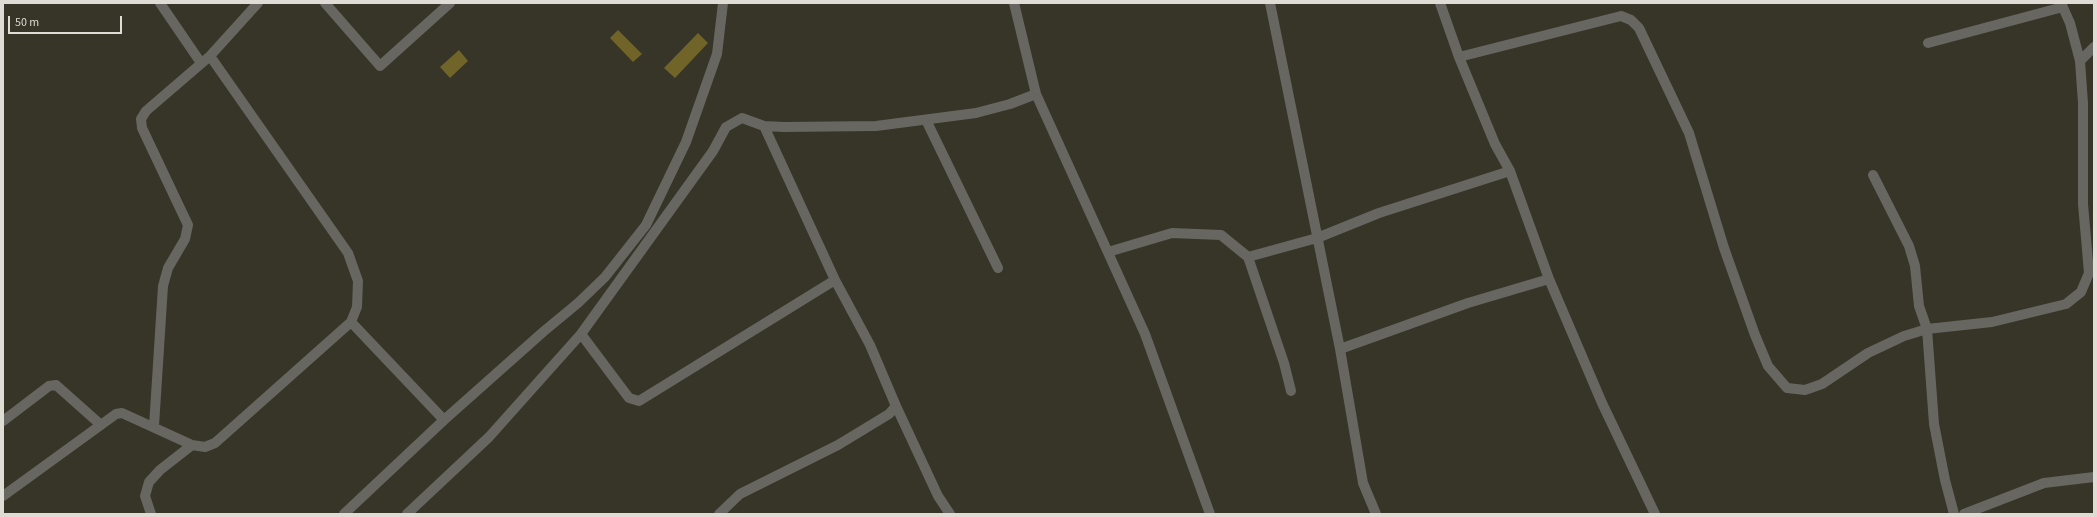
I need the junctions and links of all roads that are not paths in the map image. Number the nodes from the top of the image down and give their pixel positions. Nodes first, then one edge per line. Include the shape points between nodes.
1 (160, 3) edge
2 (258, 3) edge
3 (324, 3) edge
4 (450, 3) edge
5 (723, 3) edge
6 (1014, 3) edge
7 (1270, 3) edge
8 (1440, 3) edge
9 (2062, 5) edge
10 (1928, 43) dead end
11 (2094, 47) edge
12 (210, 56) junction
13 (1459, 57) junction
14 (2080, 61) junction
15 (201, 63) junction
16 (1036, 94) junction
17 (926, 120) junction
18 (764, 126) junction
19 (1510, 171) junction
20 (1873, 175) dead end
21 (1317, 238) junction
22 (1108, 252) junction
23 (1248, 257) junction
24 (998, 268) dead end
25 (835, 280) junction
26 (1549, 280) junction
27 (351, 322) junction
28 (1927, 329) junction
29 (581, 334) junction
30 (1340, 349) junction
31 (1291, 391) dead end
32 (896, 406) junction
33 (444, 420) junction
34 (3, 421) edge
35 (101, 425) junction
36 (154, 426) junction
37 (192, 445) junction
38 (2094, 477) edge
39 (3, 496) edge
40 (151, 514) edge
41 (344, 514) edge
42 (407, 514) edge
43 (719, 514) edge
44 (950, 514) edge
45 (1210, 514) edge
46 (1376, 514) edge
47 (1655, 514) edge
48 (1954, 514) edge
49 (1964, 514) edge

1 - 15 street
2 - 12 street
3 - 4 street via 380,66
5 - 33 street via 717,54 686,142 646,225 605,277
6 - 16 street
7 - 21 street
8 - 13 street
9 - 10 street
9 - 14 street
11 - 14 street
12 - 15 street
12 - 27 street via 348,253 358,281 357,307
13 - 19 street via 1495,144
13 - 28 street via 1621,16 1631,20 1642,34 1689,133 1724,248 1755,335 1768,366 1787,388 1805,390 1822,384 1868,354 1904,336
14 - 28 street via 2083,103 2083,204 2088,273 2081,292 2066,304 2005,319
15 - 36 street via 146,111 141,119 142,128 188,225 186,239 168,268 163,286
16 - 17 street via 976,113
16 - 22 street
17 - 18 street via 876,126
17 - 24 street
18 - 25 street
18 - 29 street via 742,118 726,127 713,151
19 - 21 street via 1379,213
19 - 26 street
20 - 28 street via 1909,246 1915,266 1919,306
21 - 23 street
21 - 30 street
22 - 23 street via 1172,233 1221,235
22 - 45 street via 1146,334
23 - 31 street
25 - 29 street via 639,401 629,398
25 - 32 street via 870,345
26 - 30 street via 1468,303
26 - 47 street via 1602,403
27 - 33 street
27 - 37 street via 215,443 205,447
28 - 48 street via 1934,424
29 - 42 street via 489,437
30 - 46 street via 1363,483
32 - 43 street via 889,414 838,444 740,494
32 - 44 street via 938,496
33 - 41 street
34 - 35 street via 49,386 56,385
35 - 36 street via 116,414 122,413
35 - 39 street
36 - 37 street
37 - 40 street via 149,482 145,496
38 - 49 street via 2044,483

